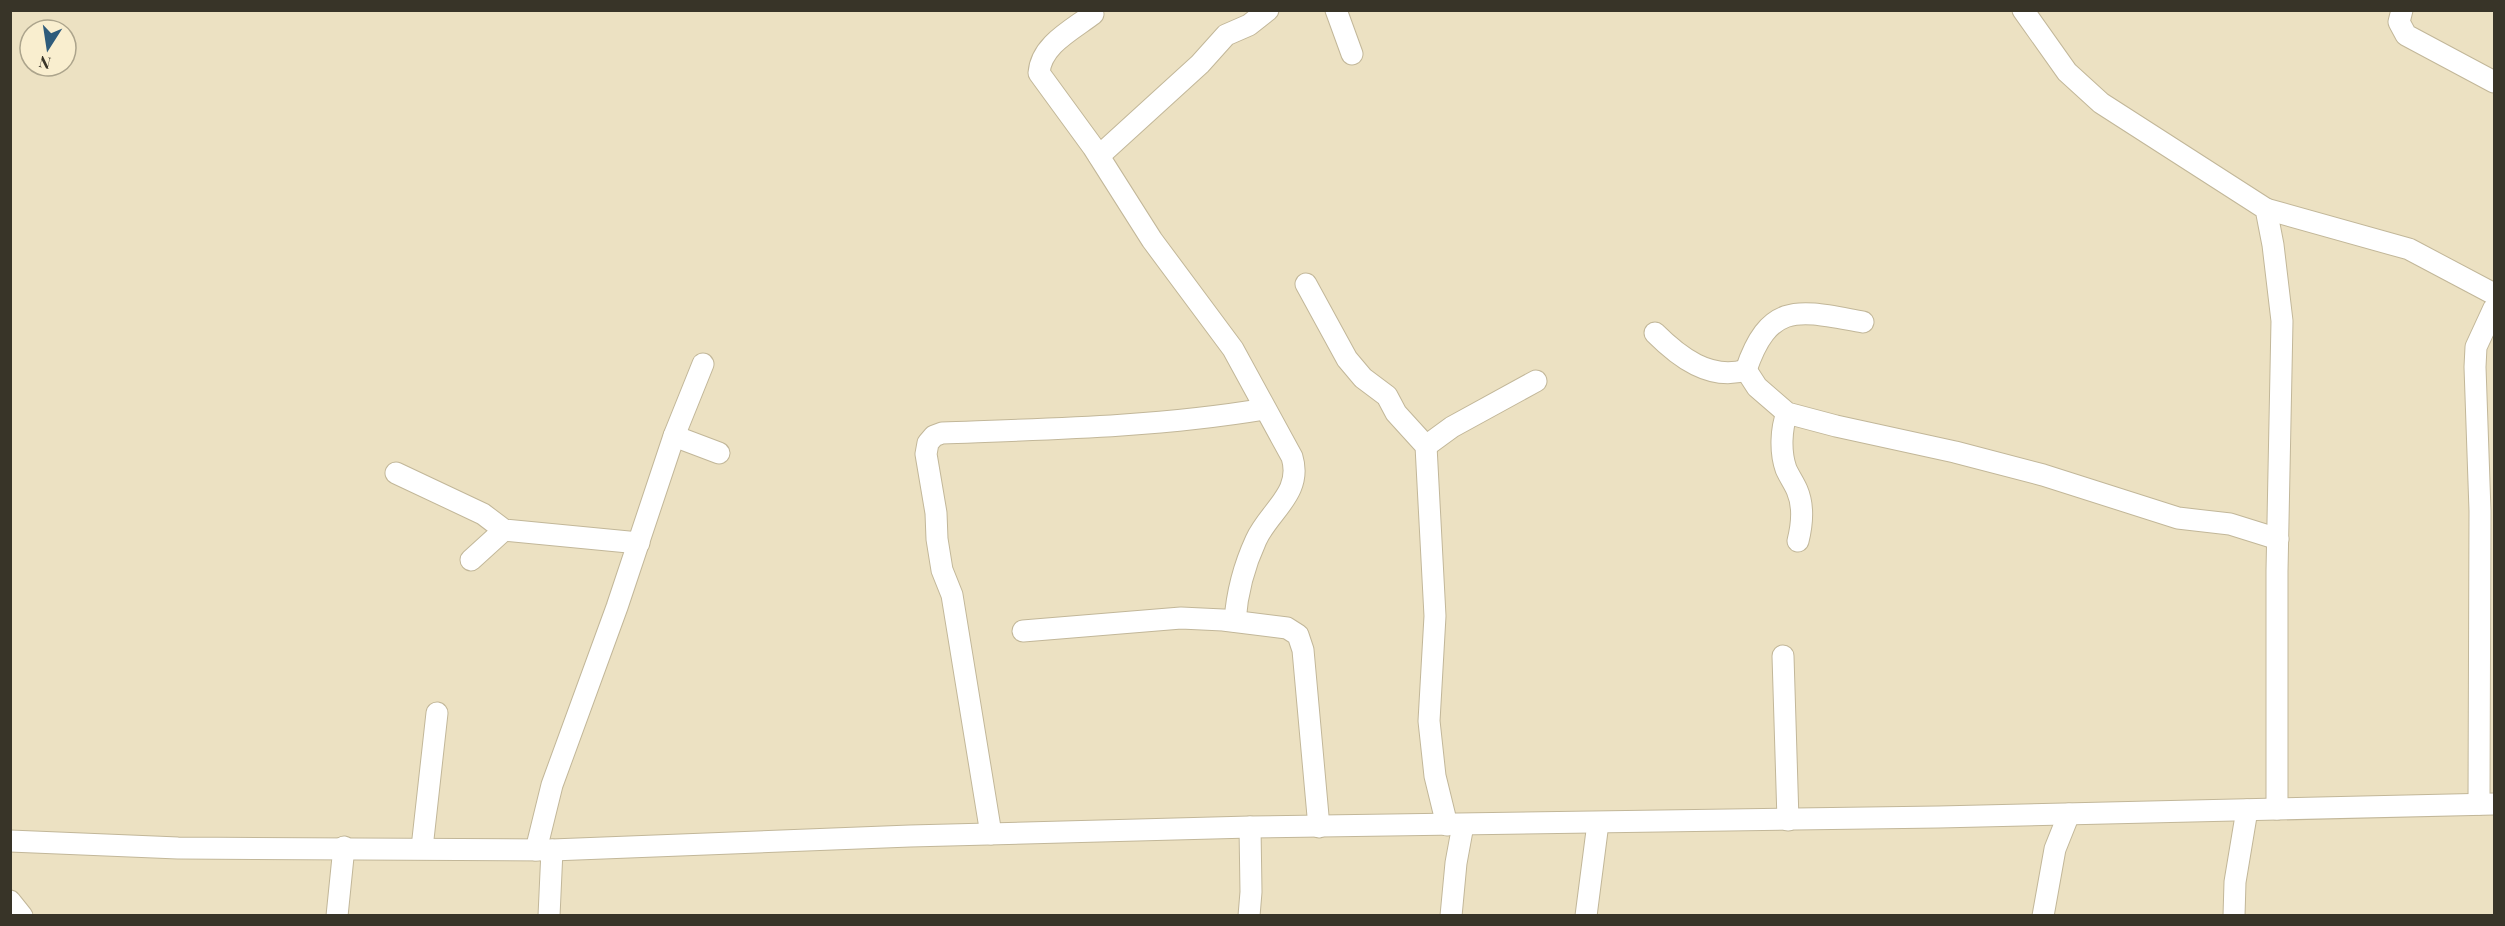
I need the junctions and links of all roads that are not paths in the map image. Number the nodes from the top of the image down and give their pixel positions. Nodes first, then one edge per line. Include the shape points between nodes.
1 (1268, 10) edge
2 (1336, 10) edge
3 (2022, 10) edge
4 (2402, 10) edge
5 (1094, 14) dead end
6 (1352, 54) dead end
7 (2494, 82) edge
8 (1099, 156) junction
9 (2266, 209) junction
10 (1306, 284) dead end
11 (2494, 294) edge
12 (2494, 308) edge
13 (1863, 322) dead end
14 (1655, 333) dead end
15 (703, 364) dead end
16 (1746, 370) junction
17 (1536, 381) dead end
18 (1264, 409) junction
19 (1787, 413) junction
20 (674, 436) junction
21 (1426, 446) junction
22 (719, 453) dead end
23 (396, 473) dead end
24 (504, 530) junction
25 (2278, 539) junction
26 (1798, 541) dead end
27 (639, 543) junction
28 (471, 560) dead end
29 (1235, 621) junction
30 (1023, 631) dead end
31 (1783, 656) dead end
32 (437, 713) dead end
33 (2487, 804) edge
34 (2277, 809) junction
35 (2247, 810) junction
36 (2069, 814) junction
37 (2037, 815) junction
38 (1788, 820) junction
39 (1598, 823) junction
40 (1455, 825) junction
41 (1319, 827) junction
42 (1250, 828) junction
43 (991, 834) junction
44 (10, 841) edge
45 (344, 847) junction
46 (422, 848) junction
47 (2055, 849) junction
48 (544, 850) junction
49 (10, 901) edge
50 (22, 915) edge
51 (338, 915) edge
52 (549, 915) edge
53 (1249, 915) edge
54 (1451, 915) edge
55 (1586, 915) edge
56 (2043, 915) edge
57 (2234, 915) edge

1 - 8 street via 1249,25 1226,35 1200,64
2 - 6 street
3 - 9 street via 2067,72 2101,103
4 - 7 street via 2400,22 2406,35
5 - 8 street via 1052,45 1040,60 1039,73
8 - 18 street via 1152,240 1233,349
9 - 11 street via 2409,249
9 - 25 street via 2282,321
10 - 21 street via 1347,359 1363,378 1387,396 1396,413
12 - 33 street via 2476,347 2475,367
13 - 16 street via 1810,313 1788,314 1768,326 1753,349
14 - 16 street via 1692,364 1714,371
15 - 20 street
16 - 19 street via 1757,387
17 - 21 street
18 - 29 street via 1296,470 1288,492 1257,537 1245,566
18 - 43 street via 1200,420 942,433 928,443 926,454 937,539 942,570 952,595
19 - 25 street via 2043,475 2178,518 2230,524
19 - 26 street via 1782,443 1785,468 1798,492 1801,508
20 - 22 street
20 - 27 street
21 - 40 street via 1435,616 1429,721 1435,776
23 - 24 street via 483,514
24 - 27 street
24 - 28 street
25 - 34 street
27 - 48 street via 552,785
29 - 30 street via 1181,618
29 - 41 street via 1287,628 1298,635 1303,650
31 - 38 street
32 - 46 street
33 - 34 street
34 - 35 street
35 - 36 street
35 - 57 street via 2235,882
36 - 37 street
36 - 47 street
37 - 38 street
37 - 47 street
38 - 39 street
39 - 40 street
39 - 55 street
40 - 41 street
40 - 54 street
41 - 42 street
42 - 43 street
42 - 53 street
43 - 48 street
44 - 45 street via 178,848
45 - 46 street
45 - 51 street
46 - 48 street
47 - 56 street
48 - 52 street
49 - 50 street

